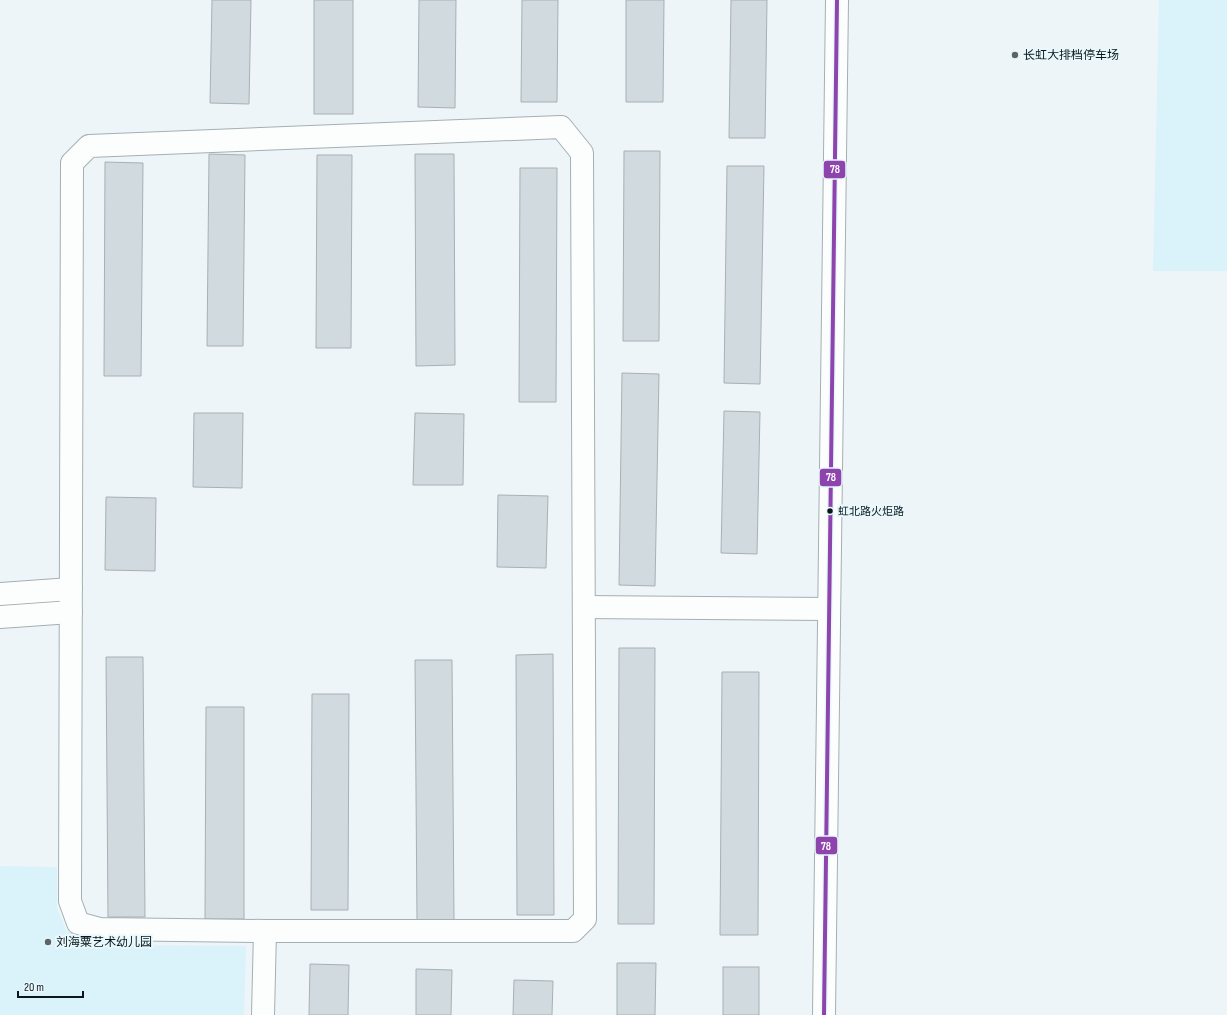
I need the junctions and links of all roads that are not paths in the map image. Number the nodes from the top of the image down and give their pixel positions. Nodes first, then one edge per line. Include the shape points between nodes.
1 (837, 0) edge
2 (71, 588) junction
3 (0, 594) edge
4 (584, 607) junction
5 (829, 608) junction
6 (71, 612) junction
7 (0, 617) edge
8 (265, 931) junction
9 (263, 1015) edge
10 (824, 1015) edge

1 - 5 street
2 - 3 street
2 - 4 street via 72,163 89,146 561,127 582,153
2 - 6 street
4 - 5 street
4 - 8 street via 585,919 573,931
5 - 10 street
6 - 7 street
6 - 8 street via 70,901 78,923 100,929
8 - 9 street

